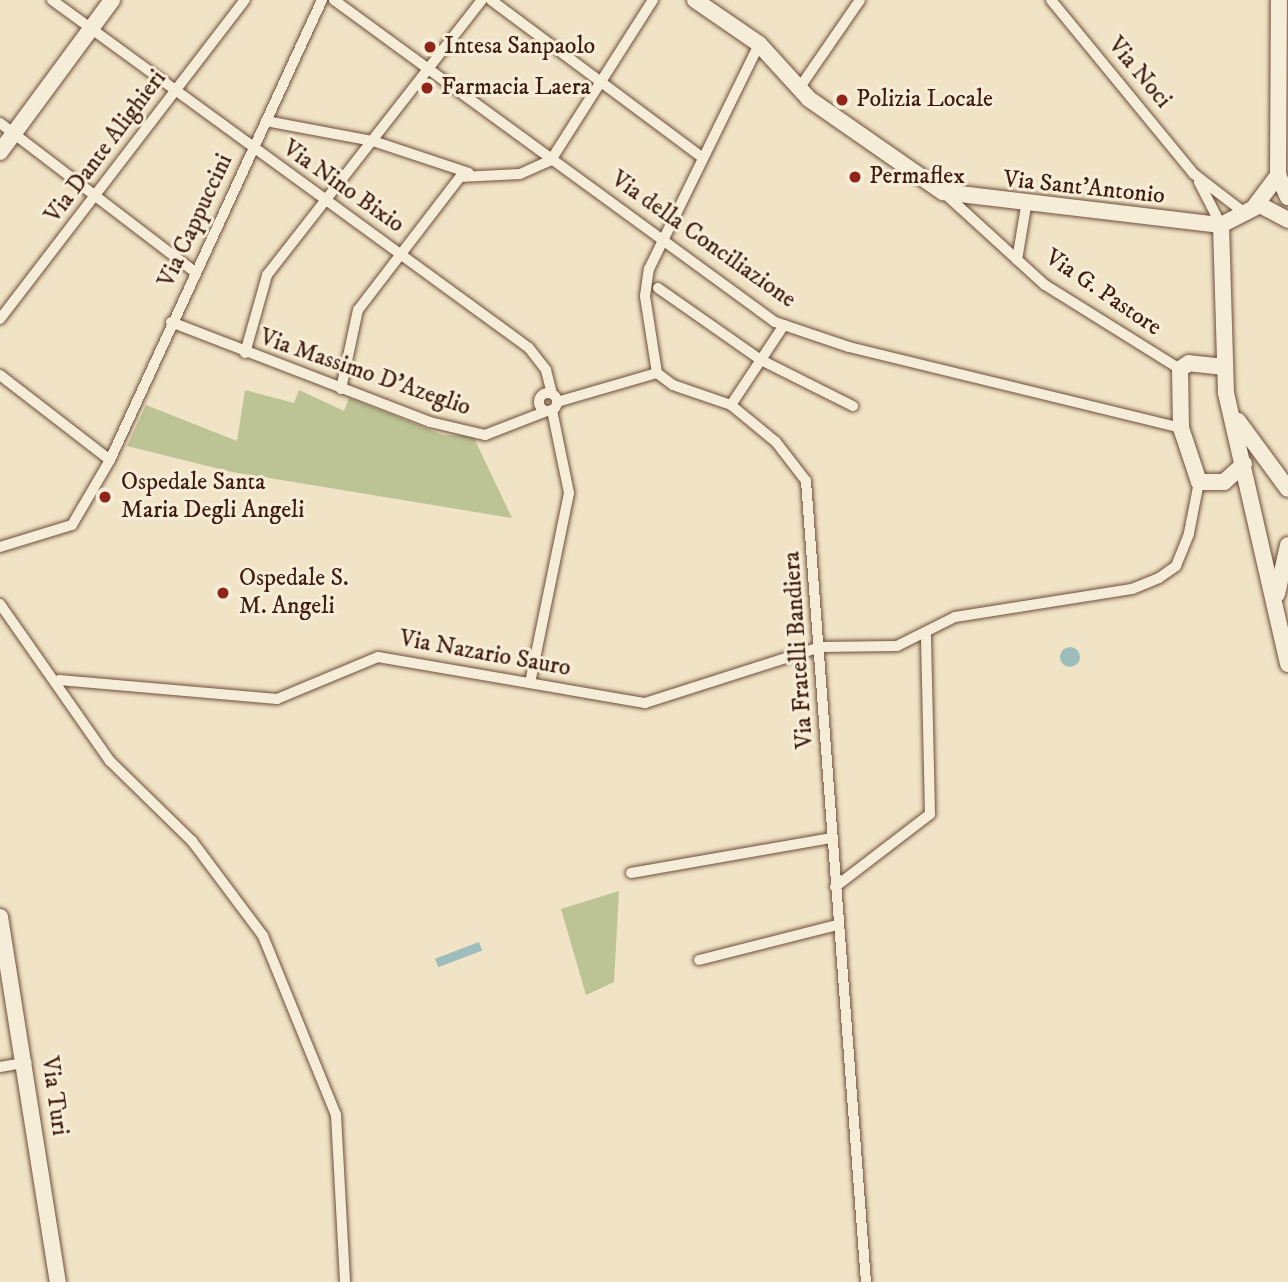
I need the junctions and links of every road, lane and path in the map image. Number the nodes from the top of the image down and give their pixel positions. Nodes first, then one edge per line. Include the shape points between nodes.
1 (52, 0) edge
2 (112, 0) edge
3 (246, 0) edge
4 (322, 0) edge
5 (334, 0) edge
6 (482, 0) edge
7 (491, 0) edge
8 (653, 0) edge
9 (695, 0) edge
10 (860, 0) edge
11 (1051, 0) edge
12 (1279, 0) edge
13 (91, 29) junction
14 (759, 44) junction
15 (430, 70) junction
16 (600, 83) junction
17 (800, 87) junction
18 (173, 91) junction
19 (266, 121) junction
20 (0, 123) edge
21 (14, 134) junction
22 (373, 141) junction
23 (252, 150) junction
24 (0, 152) edge
25 (703, 158) junction
26 (551, 160) junction
27 (471, 174) junction
28 (1194, 174) junction
29 (1278, 175) junction
30 (943, 192) junction
31 (96, 197) junction
32 (1288, 197) edge
33 (326, 198) junction
34 (1026, 206) junction
35 (1248, 208) junction
36 (1288, 220) edge
37 (1221, 225) junction
38 (664, 240) junction
39 (403, 255) junction
40 (1017, 260) junction
41 (195, 272) junction
42 (658, 288) dead end
43 (0, 319) edge
44 (171, 322) junction
45 (784, 325) junction
46 (244, 353) junction
47 (761, 360) junction
48 (1225, 367) junction
49 (1180, 369) junction
50 (657, 373) junction
51 (0, 375) edge
52 (341, 389) junction
53 (552, 404) junction
54 (730, 405) junction
55 (853, 406) dead end
56 (1230, 407) junction
57 (1181, 428) junction
58 (110, 460) junction
59 (1244, 464) junction
60 (1199, 482) junction
61 (1288, 489) edge
62 (1288, 545) edge
63 (0, 547) edge
64 (0, 604) edge
65 (1276, 614) junction
66 (926, 635) junction
67 (820, 646) junction
68 (1288, 664) edge
69 (59, 680) junction
70 (530, 683) junction
71 (832, 838) junction
72 (631, 873) dead end
73 (835, 887) junction
74 (0, 922) edge
75 (837, 925) junction
76 (699, 960) dead end
77 (27, 1062) junction
78 (0, 1067) edge
79 (58, 1282) edge
80 (345, 1282) edge
81 (866, 1282) edge

1 - 13 street, Via Nino Bixio
2 - 13 street
3 - 18 street, Via Dante Alighieri
4 - 19 street, Via Cappuccini
5 - 15 street, Via della Conciliazione
6 - 15 street
7 - 16 street
8 - 16 street
9 - 14 street
10 - 17 street
11 - 28 street, Via Noci
12 - 29 street
13 - 18 street, Via Nino Bixio
13 - 21 street
14 - 17 street
14 - 25 street
15 - 22 street
15 - 26 street, Via della Conciliazione
16 - 25 street
16 - 26 street
17 - 30 street
18 - 23 street, Via Nino Bixio
18 - 31 street, Via Dante Alighieri
19 - 22 street
19 - 23 street, Via Cappuccini
20 - 21 street
21 - 24 street
21 - 31 street
22 - 27 street
22 - 33 street
23 - 33 street, Via Nino Bixio
23 - 41 street, Via Cappuccini
25 - 38 street
26 - 27 street via 520,174
26 - 38 street, Via della Conciliazione
27 - 39 street via 460,177
28 - 35 street, Via Noci
28 - 37 street, Via Noci
29 - 32 street
29 - 35 street
30 - 34 street, Via Sant'Antonio
30 - 40 street, Via G. Pastore
31 - 41 street
31 - 43 street, Via Dante Alighieri
33 - 39 street, Via Nino Bixio
33 - 46 street via 267,275
34 - 37 street, Via Sant'Antonio
34 - 40 street
35 - 36 street
35 - 37 street
37 - 48 street
38 - 45 street, Via della Conciliazione
38 - 50 street via 649,269 645,296
39 - 52 street via 358,310
39 - 53 street, Via Nino Bixio via 529,348 546,370
40 - 49 street, Via G. Pastore via 1045,285
41 - 44 street, Via Cappuccini
42 - 47 street
44 - 46 street, Via Massimo D'Azeglio
44 - 58 street, Via Cappuccini
45 - 47 street
45 - 57 street, Via della Conciliazione via 849,347
46 - 52 street, Via Massimo D'Azeglio
47 - 54 street
47 - 55 street
48 - 49 street via 1189,363
48 - 56 street
49 - 57 street
50 - 53 street, Via Massimo D'Azeglio
50 - 54 street via 673,386
51 - 58 street
52 - 53 street, Via Massimo D'Azeglio via 485,435
53 - 70 street, Via Nino Bixio via 569,493
54 - 67 street, Via Fratelli Bandiera via 776,442 806,481
56 - 59 street
56 - 61 street
57 - 60 street
58 - 63 street, Via Cappuccini via 72,524
59 - 60 street via 1224,482
59 - 65 street
60 - 66 street, Via Nazario Sauro via 1189,533 1176,566 1159,578 1132,589 955,617
62 - 65 street via 1279,568
64 - 69 street
65 - 68 street
66 - 67 street, Via Nazario Sauro via 897,646
66 - 73 street via 930,814
67 - 70 street, Via Nazario Sauro via 645,703
67 - 71 street, Via Fratelli Bandiera
69 - 70 street, Via Nazario Sauro via 277,699 378,657
69 - 80 street via 110,761 192,841 263,936 336,1115
71 - 72 street
71 - 73 street, Via Fratelli Bandiera
73 - 75 street, Via Fratelli Bandiera
74 - 77 street, Via Turi
75 - 76 street
75 - 81 street, Via Fratelli Bandiera
77 - 78 street
77 - 79 street, Via Turi

